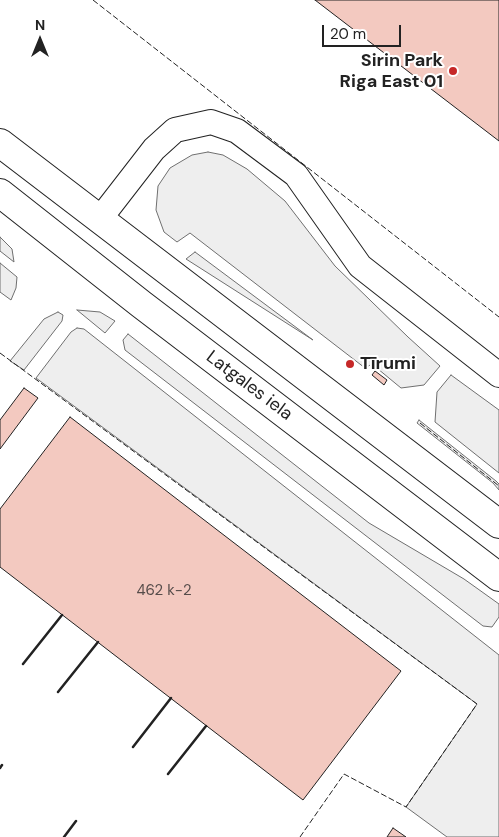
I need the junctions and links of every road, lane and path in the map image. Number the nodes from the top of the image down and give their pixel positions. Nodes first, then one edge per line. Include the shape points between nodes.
1 (0, 143) edge
2 (0, 193) edge
3 (99, 220) junction
4 (73, 252) junction
5 (499, 375) edge
6 (499, 524) edge
7 (499, 577) edge

1 - 3 highway
2 - 4 highway, Latgales iela
3 - 4 highway
3 - 5 street via 154,149 175,130 211,122 237,131 296,175 360,266
3 - 6 highway
4 - 7 highway, Latgales iela

